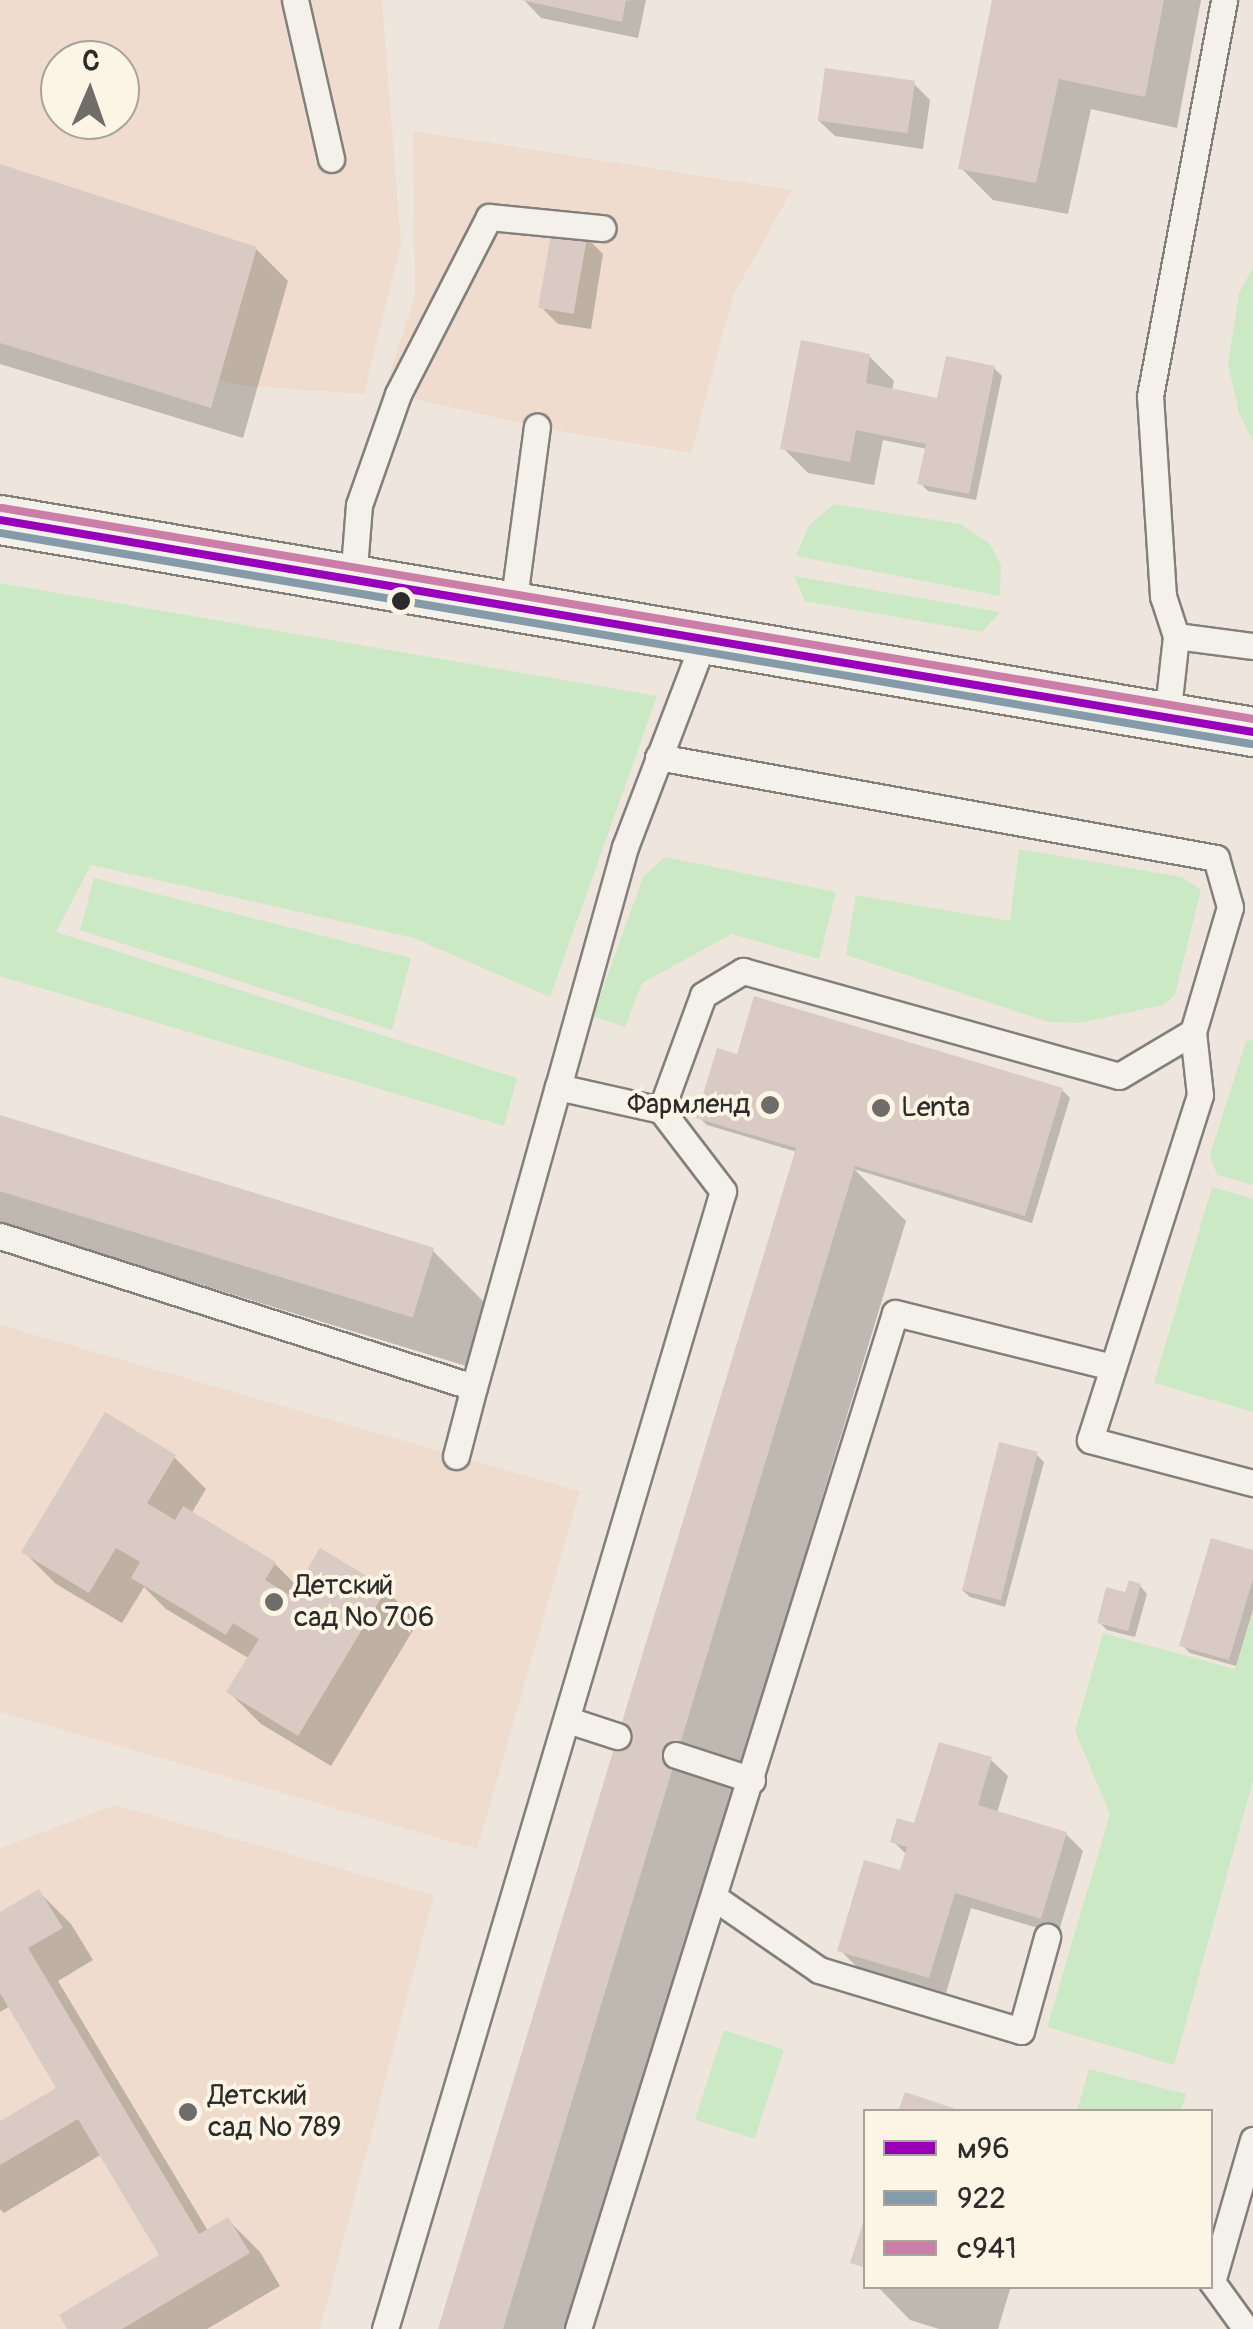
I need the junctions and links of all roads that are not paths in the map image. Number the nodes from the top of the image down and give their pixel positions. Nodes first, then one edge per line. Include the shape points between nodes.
1 (295, 0) edge
2 (1224, 0) edge
3 (331, 159) dead end
4 (602, 228) dead end
5 (537, 427) dead end
6 (0, 520) edge
7 (353, 581) junction
8 (512, 606) junction
9 (1176, 636) junction
10 (705, 638) junction
11 (1253, 646) edge
12 (1167, 718) junction
13 (1253, 732) edge
14 (658, 757) junction
15 (1192, 1032) junction
16 (558, 1087) junction
17 (661, 1110) junction
18 (0, 1236) edge
19 (1112, 1367) junction
20 (474, 1387) junction
21 (456, 1456) dead end
22 (1253, 1483) edge
23 (568, 1720) junction
24 (616, 1736) dead end
25 (676, 1755) dead end
26 (752, 1780) junction
27 (716, 1898) junction
28 (1047, 1938) dead end
29 (1253, 2140) edge
30 (1213, 2279) edge
31 (1213, 2283) edge
32 (386, 2329) edge
33 (578, 2329) edge
34 (1246, 2329) edge

1 - 3 lane
2 - 9 lane via 1150,396 1163,596
4 - 7 lane via 489,217 398,394 359,505
5 - 8 lane
6 - 7 street
7 - 8 street
8 - 10 street
9 - 11 lane
9 - 12 lane
10 - 12 street
10 - 14 lane
12 - 13 street
14 - 15 lane via 1216,858 1230,907
14 - 16 lane via 625,847
15 - 17 lane via 1119,1076 743,971 703,995
15 - 19 lane via 1200,1095
16 - 17 lane
16 - 20 lane
17 - 23 lane via 723,1191
18 - 20 lane
19 - 22 lane via 1090,1440
19 - 26 lane via 895,1312
20 - 21 lane
23 - 24 lane
23 - 32 lane
25 - 26 lane
26 - 27 lane
27 - 28 lane via 820,1970 1021,2031
27 - 33 lane
29 - 30 lane
31 - 34 lane

